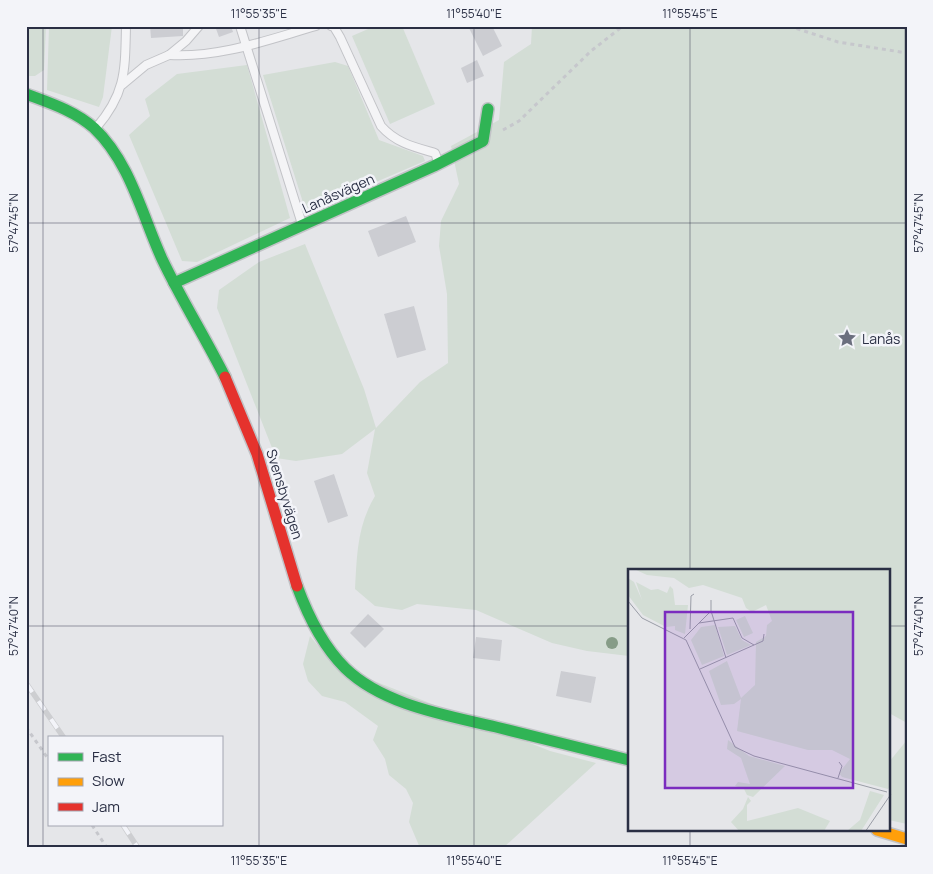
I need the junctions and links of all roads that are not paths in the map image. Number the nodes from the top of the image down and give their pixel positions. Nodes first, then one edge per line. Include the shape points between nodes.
1 (126, 26) edge
2 (199, 26) edge
3 (240, 26) edge
4 (316, 26) edge
5 (331, 26) edge
6 (248, 48) junction
7 (169, 55) junction
8 (122, 85) junction
9 (26, 94) edge
10 (488, 109) dead end
11 (95, 129) junction
12 (439, 163) junction
13 (303, 226) junction
14 (174, 283) junction
15 (628, 760) edge
16 (883, 832) edge
17 (907, 839) edge

1 - 8 lane
2 - 7 lane
3 - 6 lane
4 - 6 lane
5 - 12 lane via 340,37 381,126 403,144 435,153
6 - 7 lane via 193,56
6 - 13 lane
7 - 8 lane via 146,64
8 - 11 lane via 111,110
9 - 11 street, Svensbyvägen via 76,114
10 - 12 street, Lanåsvägen via 483,141
11 - 14 street, Svensbyvägen via 122,169
12 - 13 street, Lanåsvägen
13 - 14 street, Lanåsvägen
14 - 15 street, Svensbyvägen via 230,386 257,454 307,610 321,640 340,663 383,693 419,707
16 - 17 street

